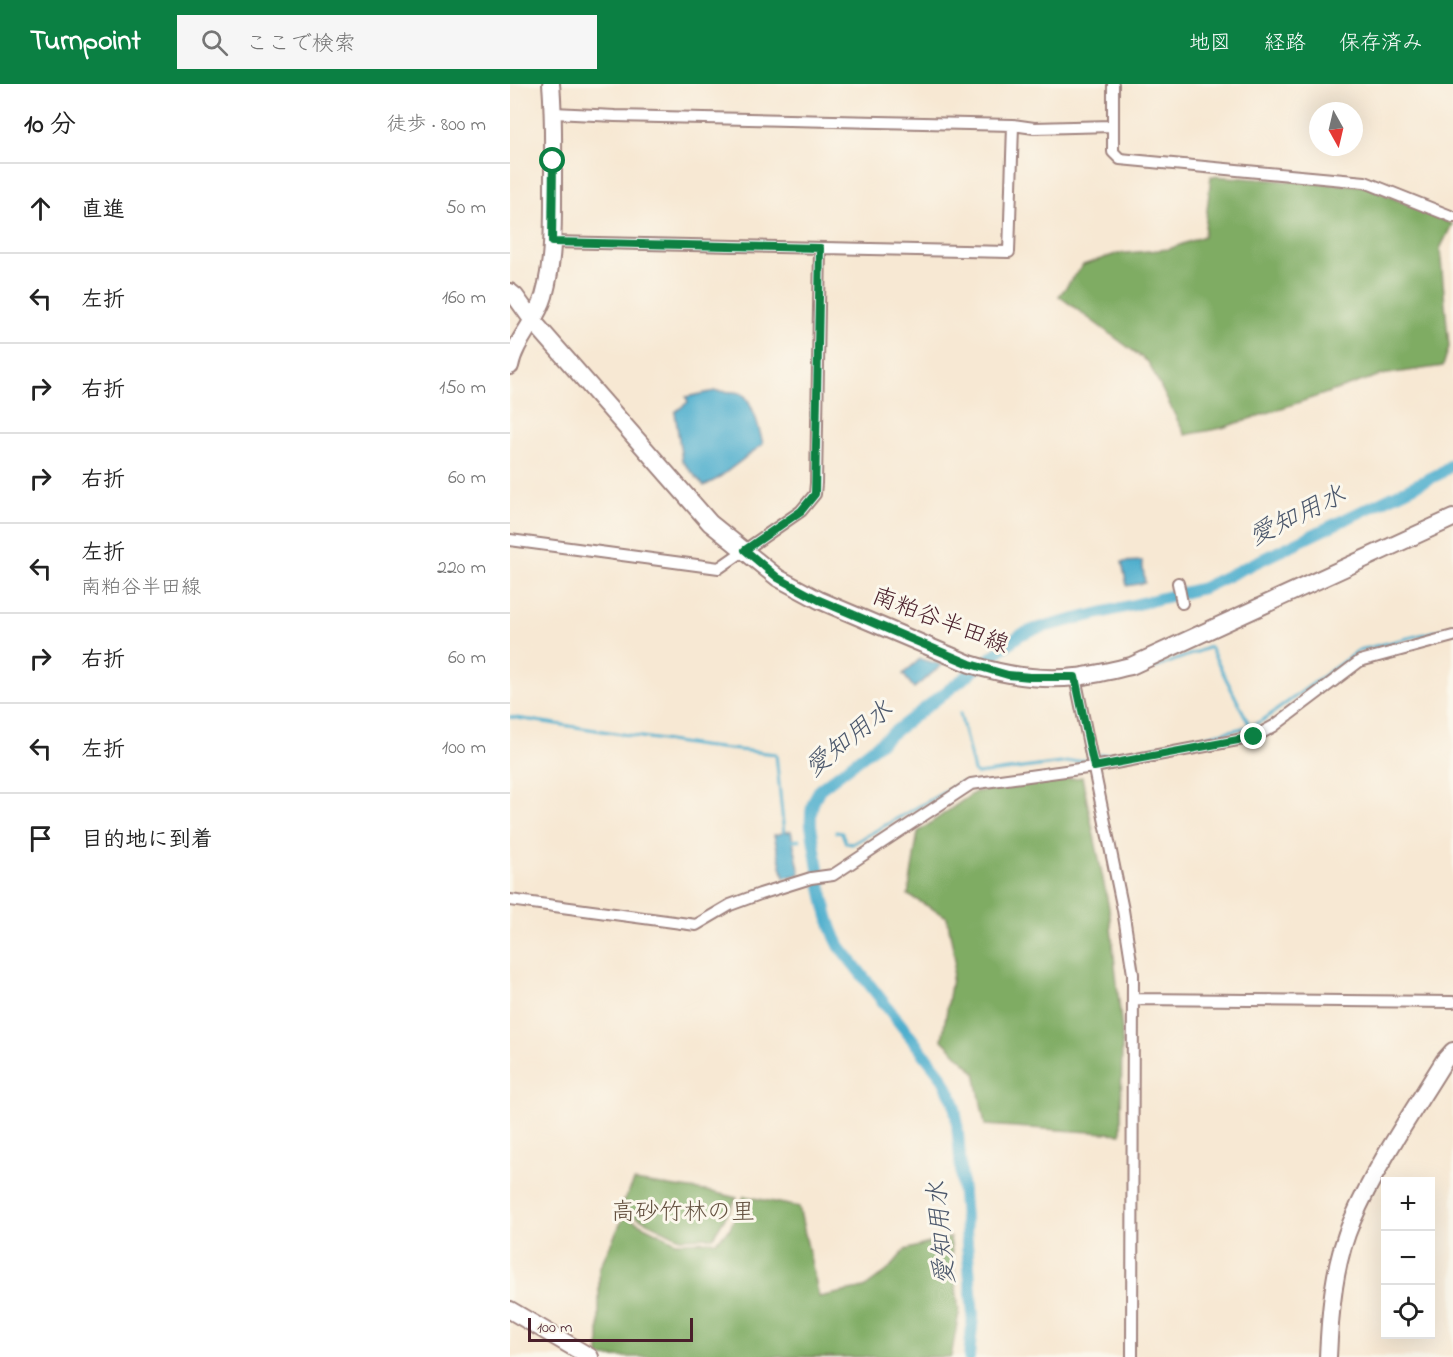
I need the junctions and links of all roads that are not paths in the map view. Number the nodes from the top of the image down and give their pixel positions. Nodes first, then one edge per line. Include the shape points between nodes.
1 (551, 84) edge
2 (1113, 84) edge
3 (554, 113) junction
4 (1013, 124) junction
5 (1112, 126) junction
6 (1453, 218) edge
7 (552, 242) junction
8 (820, 248) junction
9 (510, 292) edge
10 (533, 321) junction
11 (510, 366) edge
12 (1453, 518) edge
13 (510, 540) edge
14 (745, 550) junction
15 (1178, 583) dead end
16 (1182, 603) dead end
17 (1453, 636) edge
18 (1075, 677) junction
19 (1094, 767) junction
20 (510, 900) edge
21 (1134, 999) junction
22 (1453, 1002) edge
23 (1453, 1051) edge
24 (510, 1310) edge
25 (590, 1357) edge
26 (1132, 1357) edge
27 (1328, 1357) edge

1 - 3 main road
2 - 5 street
3 - 4 street
3 - 7 main road
4 - 5 street via 1034,128
4 - 8 street via 1009,252
5 - 6 street via 1113,152 1125,161 1365,182
7 - 8 street
7 - 10 main road via 544,295
8 - 14 street via 815,494 801,511
9 - 10 main road, 南粕谷半田線
10 - 11 main road
10 - 14 main road, 南粕谷半田線 via 710,523
12 - 18 main road, 南粕谷半田線 via 1131,666
13 - 14 street via 719,568
14 - 18 main road, 南粕谷半田線 via 778,578 819,600 978,667 1030,677
15 - 16 street
17 - 19 street via 1360,661 1254,737
18 - 19 street
19 - 20 street via 971,784 833,875 760,894 730,905 696,925
19 - 21 street via 1123,910
21 - 22 street
21 - 26 street
23 - 27 main road via 1368,1186 1351,1223 1338,1263
24 - 25 main road

